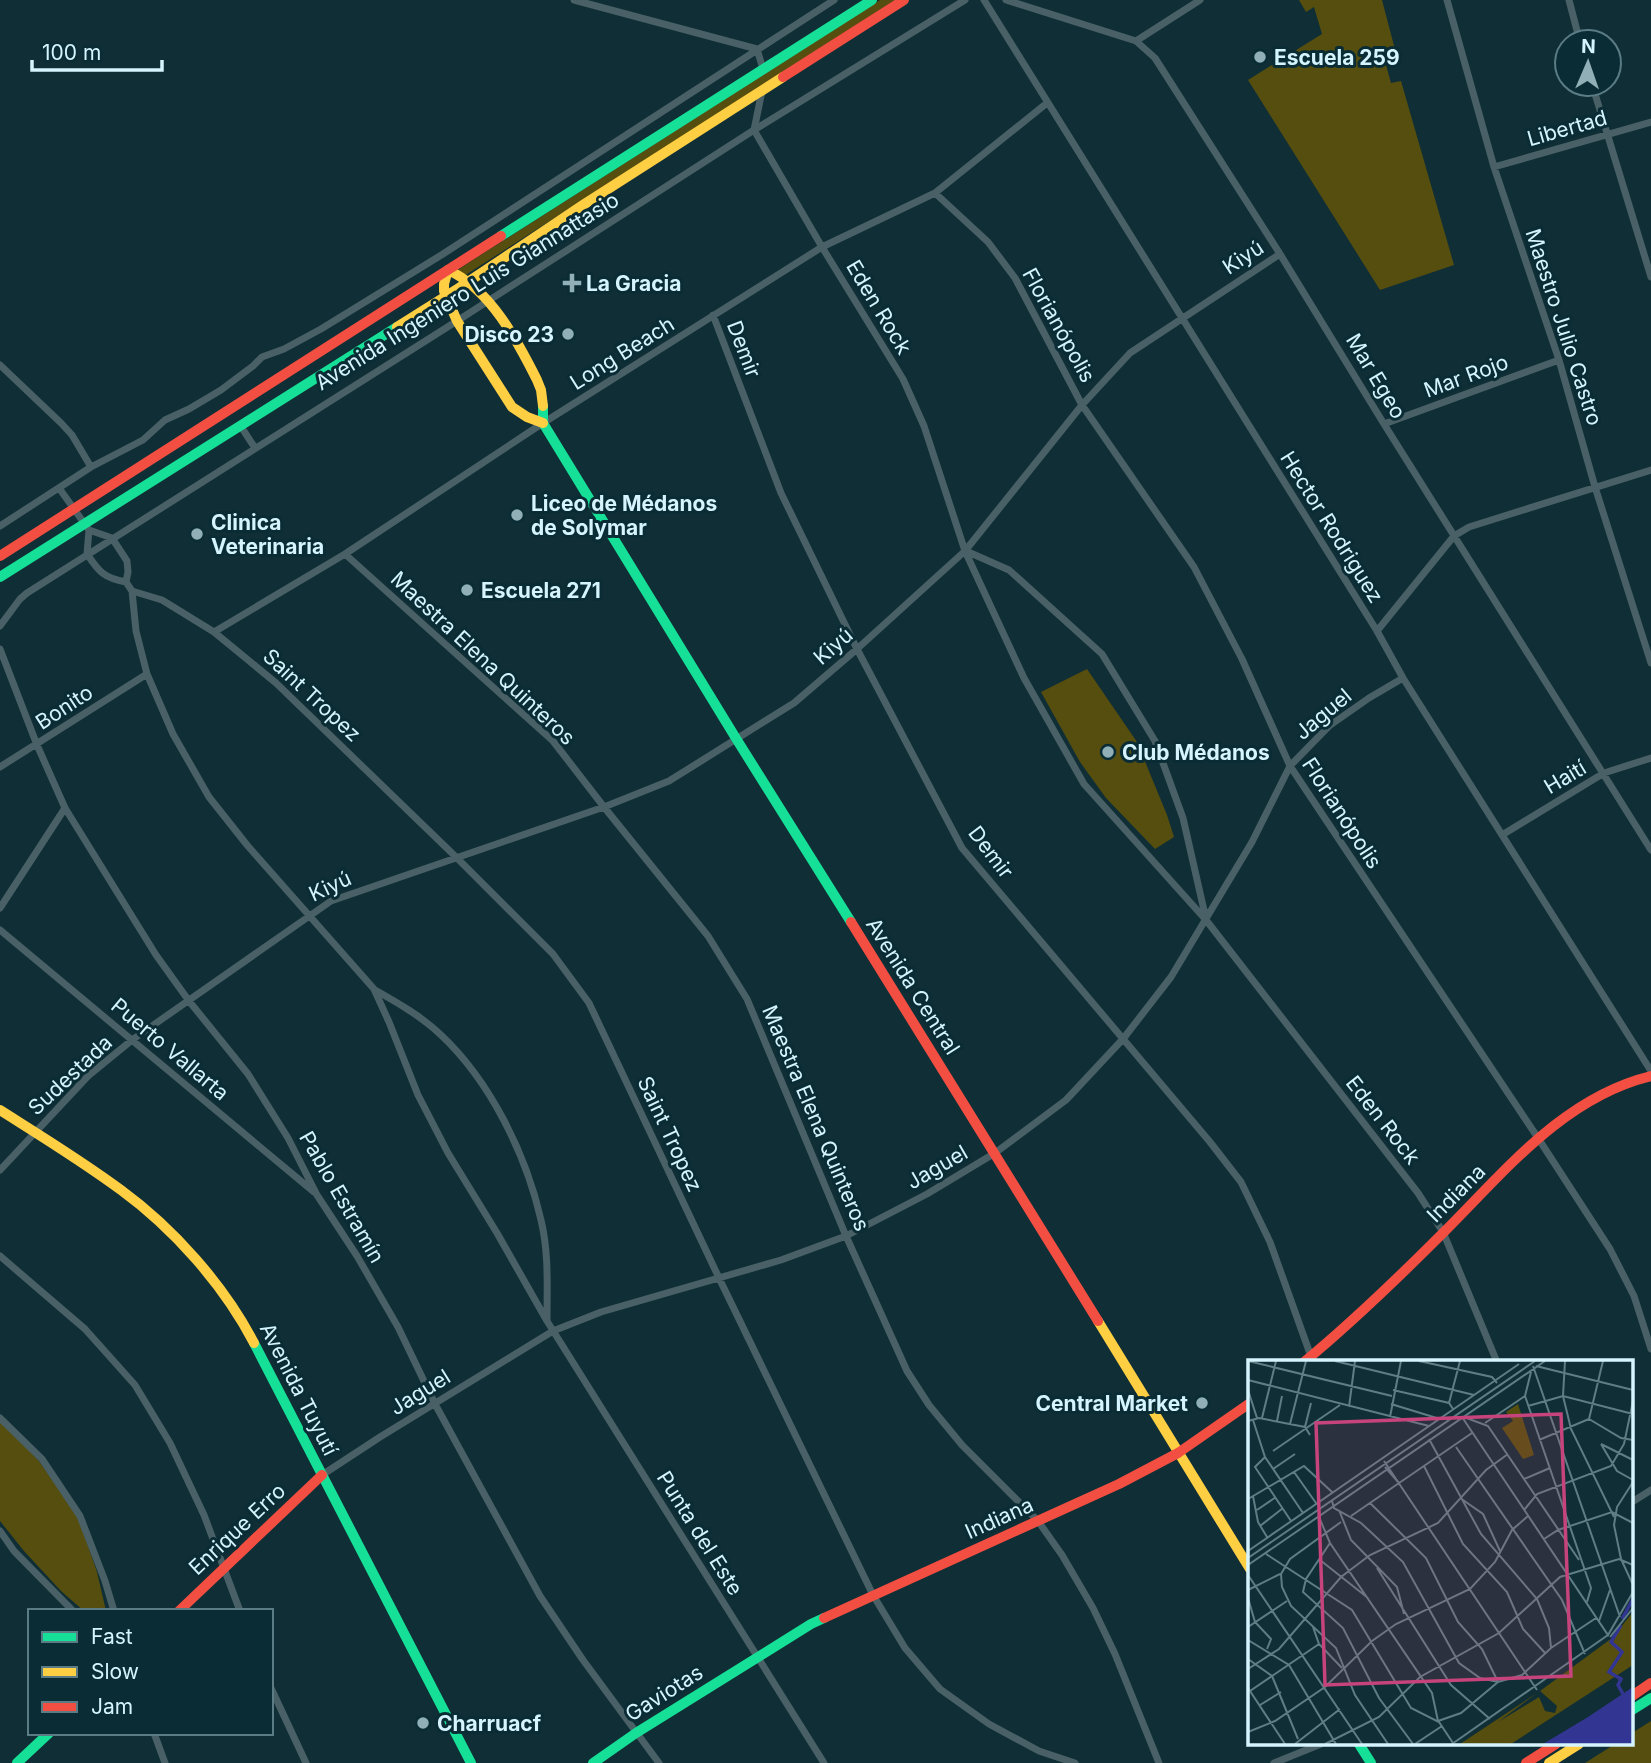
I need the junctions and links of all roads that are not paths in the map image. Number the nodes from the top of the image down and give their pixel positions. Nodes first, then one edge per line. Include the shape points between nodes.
1 (574, 0) edge
2 (834, 0) edge
3 (872, 0) edge
4 (904, 0) edge
5 (965, 0) edge
6 (984, 0) edge
7 (1006, 0) edge
8 (1200, 0) edge
9 (1447, 0) edge
10 (1569, 0) edge
11 (1576, 28) edge
12 (1136, 41) junction
13 (757, 49) junction
14 (763, 69) junction
15 (762, 90) junction
16 (1596, 98) edge
17 (1047, 103) junction
18 (1651, 122) edge
19 (754, 130) junction
20 (1607, 135) junction
21 (1494, 167) junction
22 (935, 193) junction
23 (822, 247) junction
24 (443, 254) junction
25 (1280, 254) junction
26 (448, 270) junction
27 (1651, 276) edge
28 (468, 282) junction
29 (445, 297) junction
30 (489, 300) junction
31 (713, 315) junction
32 (1181, 318) junction
33 (457, 321) junction
34 (1559, 360) junction
35 (0, 365) edge
36 (1083, 405) junction
37 (544, 423) junction
38 (1384, 424) junction
39 (240, 425) junction
40 (256, 448) junction
41 (91, 467) junction
42 (1651, 470) edge
43 (1595, 487) junction
44 (59, 488) junction
45 (74, 509) junction
46 (0, 526) edge
47 (87, 527) junction
48 (1454, 536) junction
49 (112, 538) junction
50 (965, 551) junction
51 (87, 554) junction
52 (345, 554) junction
53 (0, 556) edge
54 (0, 577) edge
55 (126, 582) junction
56 (132, 591) junction
57 (0, 626) edge
58 (1377, 631) junction
59 (214, 632) junction
60 (0, 649) edge
61 (857, 649) junction
62 (1651, 663) edge
63 (147, 674) junction
64 (1403, 678) junction
65 (737, 740) junction
66 (37, 745) junction
67 (1651, 758) edge
68 (1290, 766) junction
69 (0, 767) edge
70 (1604, 774) junction
71 (604, 807) junction
72 (65, 808) junction
73 (1502, 835) junction
74 (1651, 850) edge
75 (456, 857) junction
76 (0, 908) edge
77 (308, 916) junction
78 (1206, 920) junction
79 (0, 930) edge
80 (374, 989) junction
81 (189, 1001) junction
82 (1123, 1039) junction
83 (132, 1041) junction
84 (1651, 1074) edge
85 (0, 1110) edge
86 (34, 1132) junction
87 (1538, 1138) junction
88 (995, 1153) junction
89 (0, 1170) edge
90 (317, 1195) junction
91 (1443, 1232) junction
92 (846, 1236) junction
93 (0, 1256) edge
94 (719, 1278) junction
95 (547, 1321) junction
96 (553, 1331) junction
97 (1651, 1349) edge
98 (1309, 1360) edge
99 (1496, 1360) edge
100 (435, 1404) junction
101 (1248, 1404) edge
102 (0, 1418) edge
103 (1178, 1453) junction
104 (322, 1475) junction
105 (1651, 1490) edge
106 (1634, 1501) edge
107 (1038, 1521) junction
108 (0, 1531) edge
109 (1248, 1566) edge
110 (223, 1567) junction
111 (873, 1595) junction
112 (71, 1609) edge
113 (113, 1609) edge
114 (181, 1609) edge
115 (239, 1609) edge
116 (757, 1657) junction
117 (1651, 1683) edge
118 (273, 1692) edge
119 (1634, 1695) edge
120 (1651, 1698) edge
121 (1634, 1709) edge
122 (636, 1733) junction
123 (47, 1735) edge
124 (156, 1735) edge
125 (1316, 1746) edge
126 (1360, 1746) edge
127 (1553, 1746) edge
128 (1576, 1746) edge
129 (17, 1763) edge
130 (165, 1763) edge
131 (306, 1763) edge
132 (471, 1763) edge
133 (593, 1763) edge
134 (659, 1763) edge
135 (824, 1763) edge
136 (1075, 1763) edge
137 (1159, 1763) edge
138 (1274, 1763) edge
139 (1371, 1763) edge
140 (1526, 1763) edge
141 (1549, 1763) edge

1 - 13 street
2 - 13 street
3 - 14 street, Avenida Ingeniero Luis Giannattasio
4 - 15 street, Avenida Ingeniero Luis Giannattasio
5 - 19 street, Avenida Ingeniero Luis Giannattasio
6 - 17 street, Hector Rodriguez
7 - 12 street, Mar Egeo
8 - 12 street
9 - 21 street, Maestro Julio Castro
10 - 11 street
12 - 25 street, Mar Egeo via 1154,58
13 - 14 street
13 - 24 street
14 - 26 street, Avenida Ingeniero Luis Giannattasio
15 - 19 street
15 - 28 street, Avenida Ingeniero Luis Giannattasio
16 - 20 street
17 - 22 street, Long Beach
17 - 32 street, Hector Rodriguez
18 - 20 street, Libertad
19 - 23 street, Eden Rock
19 - 30 street, Avenida Ingeniero Luis Giannattasio
20 - 21 street, Libertad
20 - 27 street
21 - 34 street, Maestro Julio Castro
22 - 23 street, Long Beach
22 - 36 street, Florianópolis via 988,242 1015,278
23 - 31 street, Long Beach
23 - 50 street, Eden Rock via 903,379 924,426
24 - 26 street
24 - 41 street via 321,329 262,357 221,390 165,419 143,440
25 - 32 street, Kiyú
25 - 38 street, Mar Egeo
26 - 28 street, Avenida Central
26 - 29 street
26 - 45 street, Avenida Ingeniero Luis Giannattasio
28 - 29 street, Avenida Ingeniero Luis Giannattasio
28 - 30 street, Avenida Central
29 - 33 street
29 - 39 street, Avenida Ingeniero Luis Giannattasio
30 - 33 street, Avenida Ingeniero Luis Giannattasio
30 - 37 street, Avenida Central via 538,381
31 - 37 street, Long Beach
31 - 61 street, Demir via 780,493
32 - 36 street, Kiyú via 1130,353
32 - 58 street, Hector Rodriguez
33 - 37 street via 512,407
33 - 40 street, Avenida Ingeniero Luis Giannattasio
34 - 38 street, Mar Rojo
34 - 43 street, Maestro Julio Castro
35 - 41 street via 72,435
36 - 50 street, Kiyú
36 - 68 street, Florianópolis via 1194,567
37 - 52 street, Long Beach
37 - 65 street, Avenida Central
38 - 48 street, Mar Egeo
39 - 40 street
39 - 47 street, Avenida Ingeniero Luis Giannattasio
40 - 49 street, Avenida Ingeniero Luis Giannattasio
41 - 44 street
42 - 43 street
43 - 48 street via 1469,527
43 - 62 street, Maestro Julio Castro
44 - 45 street
44 - 46 street
45 - 47 street
45 - 53 street, Avenida Ingeniero Luis Giannattasio
47 - 49 street
47 - 51 street
47 - 54 street, Avenida Ingeniero Luis Giannattasio
48 - 58 street
48 - 70 street, Mar Egeo
49 - 51 street, Avenida Ingeniero Luis Giannattasio
49 - 55 street via 127,561
50 - 61 street, Kiyú
50 - 78 street, Eden Rock via 1024,678 1084,784
50 - 78 street, Eden Rock via 1009,570 1102,654 1155,741 1183,818
51 - 55 street via 100,572
51 - 57 street, Avenida Ingeniero Luis Giannattasio via 20,598
52 - 59 street, Long Beach
52 - 71 street, Maestra Elena Quinteros via 553,741
55 - 56 street
56 - 59 street, Saint Tropez via 162,600
56 - 63 street, Punta del Este
58 - 64 street, Hector Rodriguez
59 - 75 street, Saint Tropez via 276,682
60 - 66 street, Pablo Estramín
61 - 65 street, Kiyú via 794,703
61 - 82 street, Demir via 962,848
63 - 66 street, Bonito
63 - 77 street, Punta del Este via 173,734 209,797
64 - 68 street, Jaguel via 1329,726
64 - 73 street, Hector Rodriguez
65 - 71 street, Kiyú via 669,781
65 - 88 street, Avenida Central
66 - 69 street, Bonito
66 - 72 street, Pablo Estramín
67 - 70 street, Haití
68 - 78 street, Jaguel
68 - 87 street, Florianópolis
70 - 73 street, Haití
70 - 74 street, Mar Egeo
71 - 75 street, Kiyú
71 - 92 street, Maestra Elena Quinteros via 708,936 747,999
72 - 76 street
72 - 81 street, Pablo Estramín
73 - 84 street, Hector Rodriguez
75 - 77 street, Kiyú via 331,901
75 - 94 street, Saint Tropez via 553,954 589,1003
77 - 80 street, Punta del Este
77 - 81 street, Sudestada
78 - 82 street, Jaguel via 1171,977
78 - 91 street, Eden Rock via 1418,1193
79 - 83 street, Puerto Vallarta
80 - 95 street, Punta del Este via 418,1096
80 - 95 street, Punta del Este via 408,1008 441,1035 478,1076 506,1124 541,1220 548,1268
81 - 83 street, Sudestada
81 - 90 street, Pablo Estramín via 248,1074
82 - 88 street, Jaguel via 1066,1100
82 - 98 street, Demir via 1241,1182 1270,1242
83 - 86 street, Sudestada via 88,1076
83 - 90 street, Puerto Vallarta
84 - 87 street, Indiana via 1605,1092
85 - 86 street, Avenida Tuyutí
86 - 89 street, Sudestada
86 - 104 street, Avenida Tuyutí via 123,1191 221,1289 245,1325
87 - 91 street, Indiana
87 - 97 street, Florianópolis via 1610,1249 1634,1296
88 - 92 street, Jaguel
88 - 103 street, Avenida Central
90 - 100 street, Pablo Estramín via 398,1327
91 - 98 street, Indiana
91 - 99 street, Eden Rock
92 - 94 street, Jaguel
92 - 107 street, Maestra Elena Quinteros via 907,1371 929,1405
93 - 110 street via 85,1329 135,1385 170,1443
94 - 96 street, Jaguel via 601,1312
94 - 111 street, Saint Tropez
95 - 96 street, Punta del Este
96 - 100 street, Jaguel
96 - 116 street, Punta del Este
100 - 104 street, Jaguel
100 - 122 street, Pablo Estramín via 540,1596
101 - 103 street, Indiana
102 - 113 street via 42,1459 80,1516
103 - 107 street, Indiana
103 - 109 street, Avenida Central
104 - 110 street, Enrique Erro
104 - 132 street, Avenida Tuyutí
105 - 106 street
107 - 111 street, Indiana
107 - 137 street, Maestra Elena Quinteros via 1093,1608
108 - 112 street
110 - 114 street, Enrique Erro
110 - 115 street
111 - 116 street, Indiana via 811,1624
111 - 136 street, Saint Tropez via 905,1648 940,1689 989,1724 1039,1751
116 - 122 street, Gaviotas
116 - 135 street, Punta del Este
117 - 119 street
118 - 131 street
120 - 121 street
122 - 133 street, Gaviotas
122 - 134 street, Pablo Estramín
123 - 129 street
124 - 130 street
125 - 138 street
126 - 139 street
127 - 140 street
128 - 141 street

